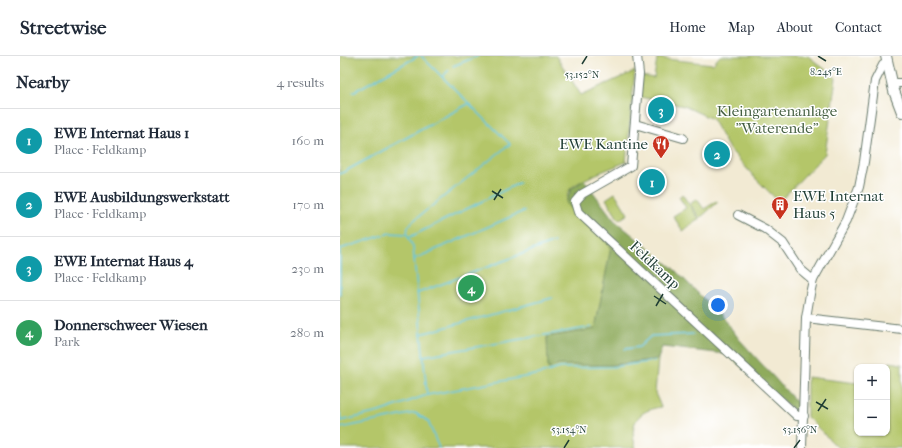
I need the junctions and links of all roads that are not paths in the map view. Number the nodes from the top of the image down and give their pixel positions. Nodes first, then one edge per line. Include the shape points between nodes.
1 (637, 56) edge
2 (887, 60) edge
3 (897, 83) edge
4 (902, 112) edge
5 (635, 124) junction
6 (683, 138) dead end
7 (738, 215) dead end
8 (813, 280) junction
9 (806, 318) junction
10 (902, 328) edge
11 (804, 416) junction
12 (802, 448) edge

1 - 5 street, Feldkamp via 639,74
2 - 3 main road
2 - 8 street via 875,81 859,187 846,221
3 - 4 main road
5 - 6 street
5 - 11 street, Feldkamp via 631,166 577,198 575,207 797,416
7 - 8 street via 765,229 783,243 800,269
8 - 9 street
9 - 10 street
9 - 11 street
11 - 12 street

